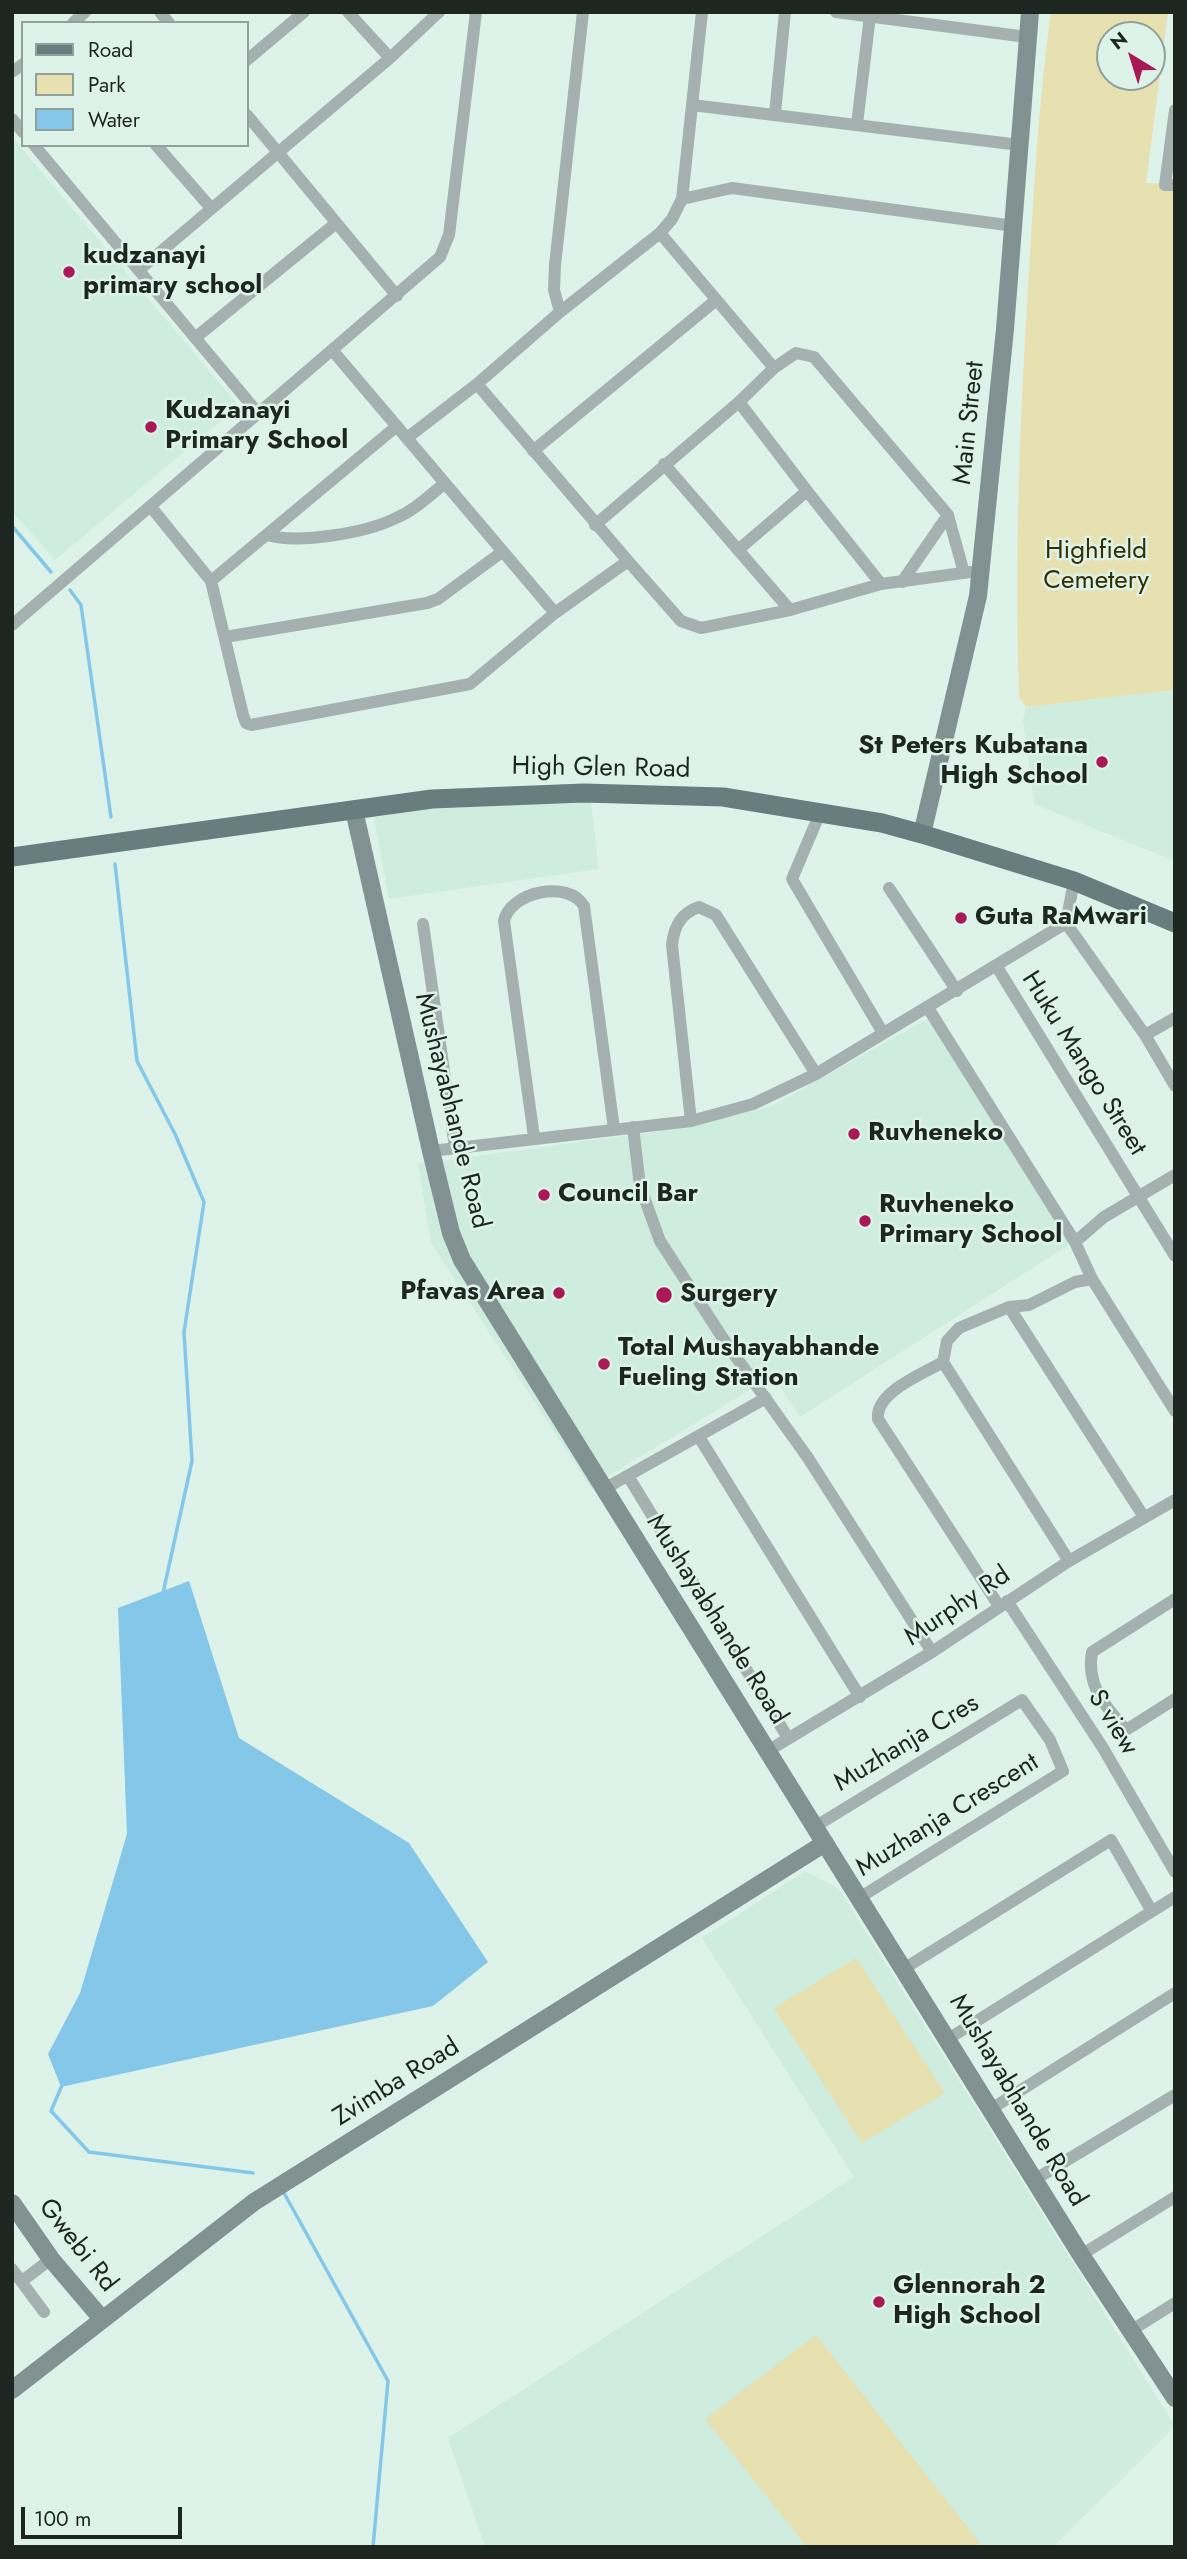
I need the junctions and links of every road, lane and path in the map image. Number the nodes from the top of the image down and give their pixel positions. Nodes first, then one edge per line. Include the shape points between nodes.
1 (304, 12) edge
2 (348, 12) edge
3 (439, 12) edge
4 (476, 12) edge
5 (583, 12) edge
6 (702, 12) edge
7 (785, 12) edge
8 (836, 12) edge
9 (1030, 12) edge
10 (870, 16) junction
11 (912, 17) edge
12 (1027, 37) junction
13 (390, 58) junction
14 (248, 60) edge
15 (692, 105) junction
16 (1175, 110) edge
17 (775, 113) junction
18 (248, 117) edge
19 (858, 124) junction
20 (1020, 145) junction
21 (36, 147) edge
22 (158, 147) edge
23 (277, 153) junction
24 (1175, 185) edge
25 (682, 199) junction
26 (211, 208) junction
27 (335, 224) junction
28 (1014, 226) junction
29 (660, 233) junction
30 (139, 270) junction
31 (397, 296) junction
32 (715, 301) junction
33 (560, 312) junction
34 (195, 338) junction
35 (333, 351) junction
36 (774, 368) junction
37 (477, 384) junction
38 (739, 402) junction
39 (258, 413) junction
40 (397, 426) junction
41 (407, 438) junction
42 (533, 451) junction
43 (664, 464) junction
44 (445, 484) junction
45 (807, 491) junction
46 (150, 507) junction
47 (948, 515) junction
48 (595, 525) junction
49 (267, 535) junction
50 (738, 550) junction
51 (502, 552) junction
52 (628, 561) junction
53 (973, 572) junction
54 (211, 581) junction
55 (902, 582) junction
56 (881, 584) junction
57 (790, 610) junction
58 (555, 614) junction
59 (12, 625) edge
60 (225, 637) junction
61 (354, 810) junction
62 (820, 813) junction
63 (922, 834) junction
64 (12, 857) edge
65 (1074, 881) junction
66 (889, 888) dead end
67 (1066, 923) junction
68 (1175, 923) edge
69 (423, 924) dead end
70 (997, 967) junction
71 (957, 991) junction
72 (928, 1008) junction
73 (1175, 1018) edge
74 (883, 1033) junction
75 (1145, 1035) junction
76 (816, 1074) junction
77 (1175, 1086) edge
78 (691, 1121) junction
79 (633, 1127) junction
80 (614, 1129) junction
81 (534, 1137) junction
82 (455, 1148) junction
83 (430, 1151) junction
84 (1175, 1175) edge
85 (1139, 1199) junction
86 (1075, 1242) junction
87 (1175, 1256) edge
88 (1092, 1279) junction
89 (1009, 1307) junction
90 (943, 1362) junction
91 (766, 1398) junction
92 (1175, 1411) edge
93 (699, 1437) junction
94 (628, 1476) junction
95 (604, 1489) junction
96 (1175, 1500) edge
97 (1144, 1517) junction
98 (1069, 1561) junction
99 (1175, 1599) edge
100 (1003, 1604) junction
101 (932, 1652) junction
102 (860, 1697) junction
103 (1175, 1699) edge
104 (1022, 1700) joint
105 (788, 1738) junction
106 (766, 1752) junction
107 (816, 1826) junction
108 (825, 1843) junction
109 (1175, 1871) edge
110 (1175, 1897) edge
111 (859, 1898) junction
112 (1151, 1910) junction
113 (905, 1968) junction
114 (1175, 1993) edge
115 (948, 2039) junction
116 (1175, 2095) edge
117 (990, 2109) junction
118 (1034, 2180) junction
119 (1175, 2197) edge
120 (12, 2203) edge
121 (1081, 2255) junction
122 (51, 2259) junction
123 (12, 2269) edge
124 (22, 2281) junction
125 (1175, 2303) edge
126 (44, 2312) dead end
127 (102, 2319) junction
128 (1132, 2330) junction
129 (12, 2390) edge
130 (1175, 2398) edge

1 - 14 street
2 - 13 street
3 - 13 street
4 - 31 street via 446,247
5 - 33 street via 555,265 554,290
6 - 15 street
7 - 17 street
8 - 10 street
9 - 12 street, Main Street
10 - 11 street
10 - 19 street
11 - 12 street
12 - 20 street, Main Street
13 - 23 street
15 - 17 street
15 - 25 street
16 - 24 street via 1165,185
17 - 19 street
18 - 23 street
19 - 20 street
20 - 28 street, Main Street
21 - 30 street
22 - 26 street
23 - 26 street
23 - 27 street
25 - 28 street via 732,188
25 - 29 street
26 - 30 street
27 - 31 street
27 - 34 street
28 - 53 street, Main Street
29 - 32 street
29 - 33 street
30 - 34 street
31 - 35 street
32 - 36 street
32 - 42 street
33 - 37 street
34 - 39 street
35 - 39 street
35 - 40 street
36 - 38 street
36 - 47 street via 796,353 814,357
37 - 41 street
37 - 42 street
38 - 43 street
38 - 45 street
39 - 46 street
40 - 41 street
40 - 49 street
41 - 44 street
42 - 48 street
43 - 48 street
43 - 50 street
44 - 49 street via 417,507 374,526 295,539
44 - 51 street
45 - 50 street
45 - 56 street
46 - 54 street
46 - 59 street
47 - 53 street
47 - 55 street
48 - 52 street
49 - 54 street
50 - 57 street
51 - 58 street
51 - 60 street via 426,603
52 - 57 street via 688,625 701,628
52 - 58 street
53 - 55 street
53 - 63 street, Main Street via 978,596
54 - 60 street
55 - 56 street
56 - 57 street
58 - 60 street via 470,684 259,724 244,719
61 - 62 main road, High Glen Road via 496,794 584,793 723,797
61 - 64 main road, High Glen Road
61 - 83 street, Mushayabhande Road
62 - 63 main road, High Glen Road
62 - 74 street via 792,879
63 - 65 main road, High Glen Road
65 - 67 street
65 - 68 main road, High Glen Road
66 - 71 street
67 - 70 street
67 - 75 street
69 - 82 street
70 - 71 street
70 - 85 street, Huku Mango Street
71 - 72 street
72 - 74 street
72 - 86 street
73 - 75 street
74 - 76 street
75 - 77 street
76 - 78 street via 753,1104
76 - 78 street via 716,915 699,907 689,910 673,932 671,944
78 - 79 street
79 - 80 street
79 - 91 street via 640,1186 660,1241
80 - 81 street
80 - 81 street via 583,906 575,896 555,892 514,903 506,911 505,921
81 - 82 street
82 - 83 street
83 - 95 street, Mushayabhande Road via 462,1260
84 - 85 street
85 - 86 street via 1104,1217
85 - 87 street, Huku Mango Street
86 - 88 street
88 - 89 street via 1074,1282 1029,1305
88 - 92 street
89 - 90 street via 959,1328 947,1341
89 - 97 street
90 - 98 street
90 - 100 street, S view via 884,1398 878,1419
91 - 93 street
91 - 101 street
93 - 94 street
93 - 102 street
94 - 95 street
94 - 105 street
95 - 106 street, Mushayabhande Road
96 - 97 street, Murphy Rd
97 - 98 street, Murphy Rd
98 - 100 street, Murphy Rd
99 - 103 street via 1092,1652 1089,1667 1101,1701 1126,1730
100 - 101 street, Murphy Rd
100 - 109 street, S view via 1103,1748
101 - 102 street, Murphy Rd
102 - 105 street, Murphy Rd
104 - 107 street, Muzhanja Cres
104 - 111 street, Muzhanja Crescent via 1050,1740 1063,1771
105 - 106 street, Murphy Rd
106 - 107 street, Mushayabhande Road
107 - 108 street, Mushayabhande Road
108 - 111 street, Mushayabhande Road
108 - 127 street, Zvimba Road via 254,2202
110 - 112 street
111 - 113 street, Mushayabhande Road
112 - 113 street via 1111,1840
112 - 115 street
113 - 115 street, Mushayabhande Road
114 - 117 street
115 - 117 street, Mushayabhande Road
116 - 118 street
117 - 118 street, Mushayabhande Road
118 - 121 street, Mushayabhande Road
119 - 121 street
120 - 122 street, Gwebi Rd
121 - 128 street, Mushayabhande Road
122 - 124 street
122 - 127 street, Gwebi Rd
123 - 124 street
124 - 126 street
125 - 128 street
127 - 129 street, Zvimba Road
128 - 130 street, Mushayabhande Road

